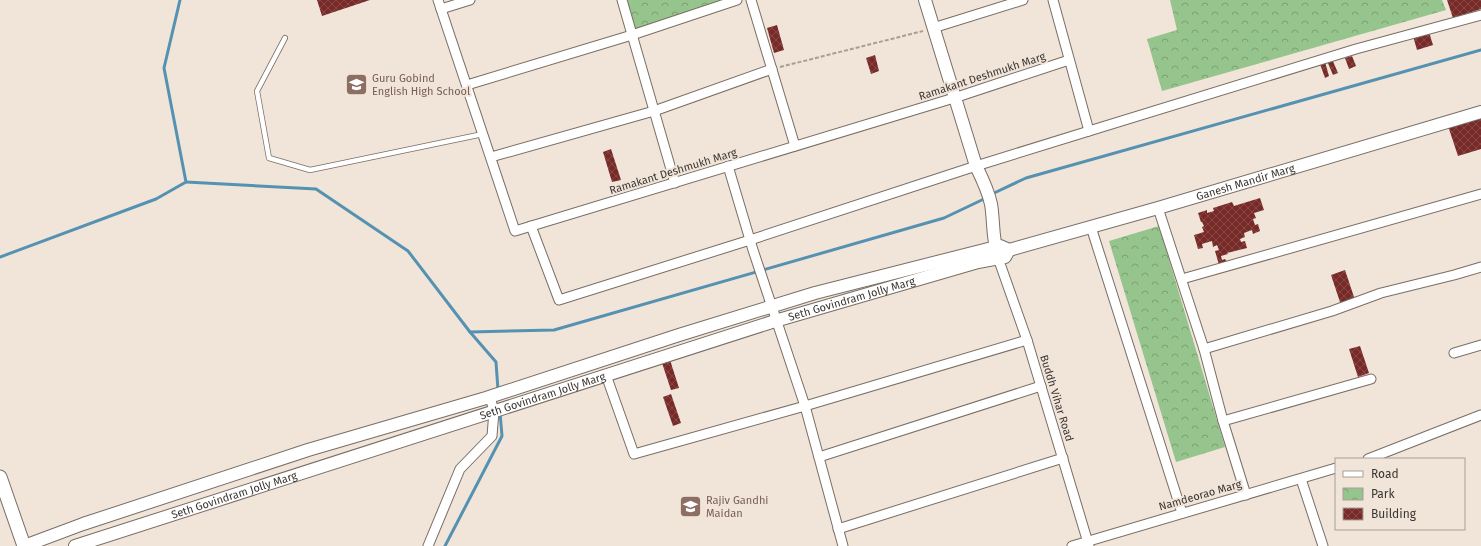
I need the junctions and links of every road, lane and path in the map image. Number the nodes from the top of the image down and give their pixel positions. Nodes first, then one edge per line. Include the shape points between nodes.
1 (470, 0) edge
2 (622, 0) edge
3 (737, 0) edge
4 (751, 0) edge
5 (925, 0) edge
6 (1023, 0) edge
7 (1053, 0) edge
8 (439, 4) edge
9 (1481, 15) edge
10 (933, 28) junction
11 (632, 34) junction
12 (285, 38) dead end
13 (1069, 60) junction
14 (772, 69) junction
15 (467, 85) junction
16 (954, 98) junction
17 (654, 111) junction
18 (1481, 112) edge
19 (1089, 130) junction
20 (483, 134) junction
21 (795, 146) junction
22 (491, 158) junction
23 (728, 166) junction
24 (976, 166) junction
25 (675, 183) junction
26 (1481, 194) edge
27 (1158, 208) junction
28 (531, 226) junction
29 (1091, 227) junction
30 (750, 240) junction
31 (1009, 250) joint
32 (997, 253) junction
33 (1481, 267) edge
34 (1182, 279) junction
35 (771, 307) junction
36 (776, 321) junction
37 (1027, 340) junction
38 (1481, 345) edge
39 (1204, 349) junction
40 (1454, 353) dead end
41 (606, 375) junction
42 (1371, 379) dead end
43 (1041, 386) junction
44 (516, 388) junction
45 (492, 396) junction
46 (521, 403) junction
47 (805, 406) junction
48 (496, 410) junction
49 (1481, 415) edge
50 (1223, 421) junction
51 (819, 457) junction
52 (1063, 458) junction
53 (1371, 458) edge
54 (1335, 468) edge
55 (0, 477) edge
56 (1301, 479) junction
57 (1246, 495) junction
58 (1182, 513) junction
59 (838, 529) junction
60 (1088, 544) edge
61 (24, 546) edge
62 (75, 546) edge
63 (428, 546) edge
64 (843, 546) edge
65 (1072, 546) edge
66 (1323, 546) edge

1 - 8 street
2 - 11 street
3 - 11 street
4 - 14 street
5 - 10 street
6 - 10 street
7 - 13 street
8 - 15 street, Ramakant Deshmukh Marg
9 - 19 street via 1356,49
10 - 14 path
10 - 16 street
11 - 15 street
11 - 17 street
12 - 20 lane via 257,91 269,158 310,170
13 - 16 street, Ramakant Deshmukh Marg
13 - 19 street
14 - 17 street
14 - 21 street
15 - 20 street, Ramakant Deshmukh Marg
16 - 21 street, Ramakant Deshmukh Marg
16 - 24 street
17 - 22 street
17 - 25 street
18 - 27 street, Ganesh Mandir Marg
19 - 24 street
20 - 22 street, Ramakant Deshmukh Marg
21 - 23 street, Ramakant Deshmukh Marg
22 - 28 street, Ramakant Deshmukh Marg via 515,231
23 - 25 street, Ramakant Deshmukh Marg
23 - 30 street
24 - 30 street
24 - 32 street via 991,205
25 - 28 street, Ramakant Deshmukh Marg
26 - 34 street
27 - 29 street, Ganesh Mandir Marg
27 - 34 street
28 - 30 street via 559,300
29 - 31 street, Ganesh Mandir Marg
29 - 58 street
30 - 35 street
31 - 32 street, Seth Govindram Jolly Marg via 1005,257
32 - 35 street via 815,293
32 - 36 street, Seth Govindram Jolly Marg via 978,262
32 - 37 street, Buddh Vihar Road
33 - 39 street via 1381,293 1332,311
34 - 39 street
35 - 36 street
35 - 44 street
36 - 41 street, Seth Govindram Jolly Marg
36 - 47 street
37 - 43 street, Buddh Vihar Road
37 - 47 street
38 - 40 street
39 - 50 street
41 - 46 street, Seth Govindram Jolly Marg
41 - 47 street via 634,454
42 - 50 street
43 - 51 street
43 - 52 street, Buddh Vihar Road
44 - 45 street
44 - 46 street
45 - 48 street
45 - 61 street via 308,450
46 - 48 street, Seth Govindram Jolly Marg
47 - 51 street
48 - 62 street, Seth Govindram Jolly Marg
48 - 63 street via 492,436 460,469
49 - 53 street
50 - 57 street
51 - 59 street
52 - 59 street
52 - 60 street, Buddh Vihar Road
54 - 56 street, Namdeorao Marg
55 - 61 main road
56 - 57 street, Namdeorao Marg
56 - 66 street
57 - 58 street, Namdeorao Marg
58 - 60 street, Namdeorao Marg
59 - 64 street
60 - 65 street, Namdeorao Marg

